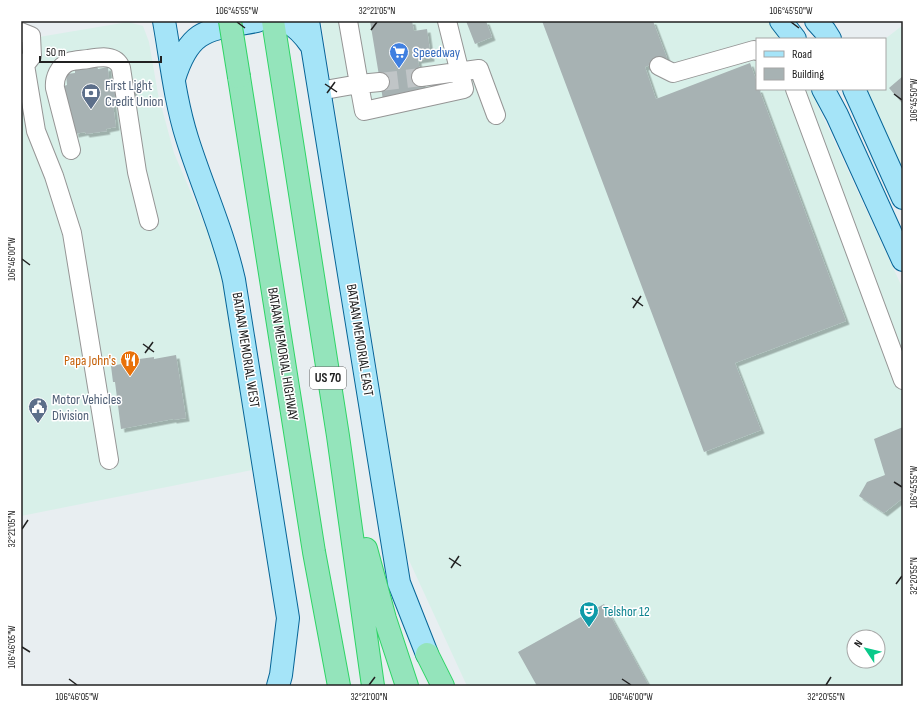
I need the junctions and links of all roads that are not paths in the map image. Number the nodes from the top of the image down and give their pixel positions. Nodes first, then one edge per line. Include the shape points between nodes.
1 (164, 21) edge
2 (230, 21) edge
3 (257, 21) edge
4 (273, 21) edge
5 (286, 21) edge
6 (308, 21) edge
7 (348, 21) edge
8 (351, 21) edge
9 (447, 21) edge
10 (816, 21) edge
11 (21, 30) edge
12 (830, 38) edge
13 (311, 45) junction
14 (756, 51) edge
15 (23, 64) edge
16 (659, 66) dead end
17 (460, 72) junction
18 (421, 77) tunnel mouth
19 (174, 79) junction
20 (380, 82) tunnel mouth
21 (358, 84) junction
22 (795, 90) edge
23 (824, 90) edge
24 (854, 90) edge
25 (319, 91) junction
26 (496, 115) dead end
27 (70, 150) dead end
28 (901, 188) edge
29 (874, 194) junction
30 (149, 221) dead end
31 (903, 260) edge
32 (903, 380) edge
33 (338, 436) junction
34 (109, 460) dead end
35 (427, 654) junction
36 (335, 657) junction
37 (278, 686) edge
38 (328, 686) edge
39 (339, 686) edge
40 (373, 686) edge
41 (407, 686) edge
42 (439, 686) edge
43 (443, 686) edge

1 - 19 main road, BATAAN MEMORIAL WEST
2 - 36 highway, BATAAN MEMORIAL HIGHWAY, bridge via 313,544
3 - 19 main road via 217,28 197,37 183,54
4 - 33 highway, US 70
5 - 13 main road via 300,31
6 - 13 main road, BATAAN MEMORIAL EAST
7 - 8 street
7 - 21 street
9 - 17 street
10 - 12 main road
11 - 15 street via 31,36 32,56
13 - 25 main road, BATAAN MEMORIAL EAST
14 - 16 street via 673,73
15 - 34 street via 36,131 54,176 72,234
17 - 18 street
17 - 21 street via 464,89 364,111
17 - 26 street via 478,69
19 - 37 main road, BATAAN MEMORIAL WEST via 187,137 224,242 234,280 288,618
20 - 21 street
21 - 25 street
22 - 32 street
23 - 29 main road via 838,115
24 - 28 main road
25 - 35 main road, BATAAN MEMORIAL EAST via 399,583
27 - 30 street via 56,88 56,76 69,62 101,57 114,59 121,68 137,172
28 - 29 street
29 - 31 main road
33 - 40 highway, US 70
33 - 41 highway via 350,456 370,568
35 - 42 highway
35 - 43 highway
36 - 38 highway
36 - 39 highway, BATAAN MEMORIAL HIGHWAY

